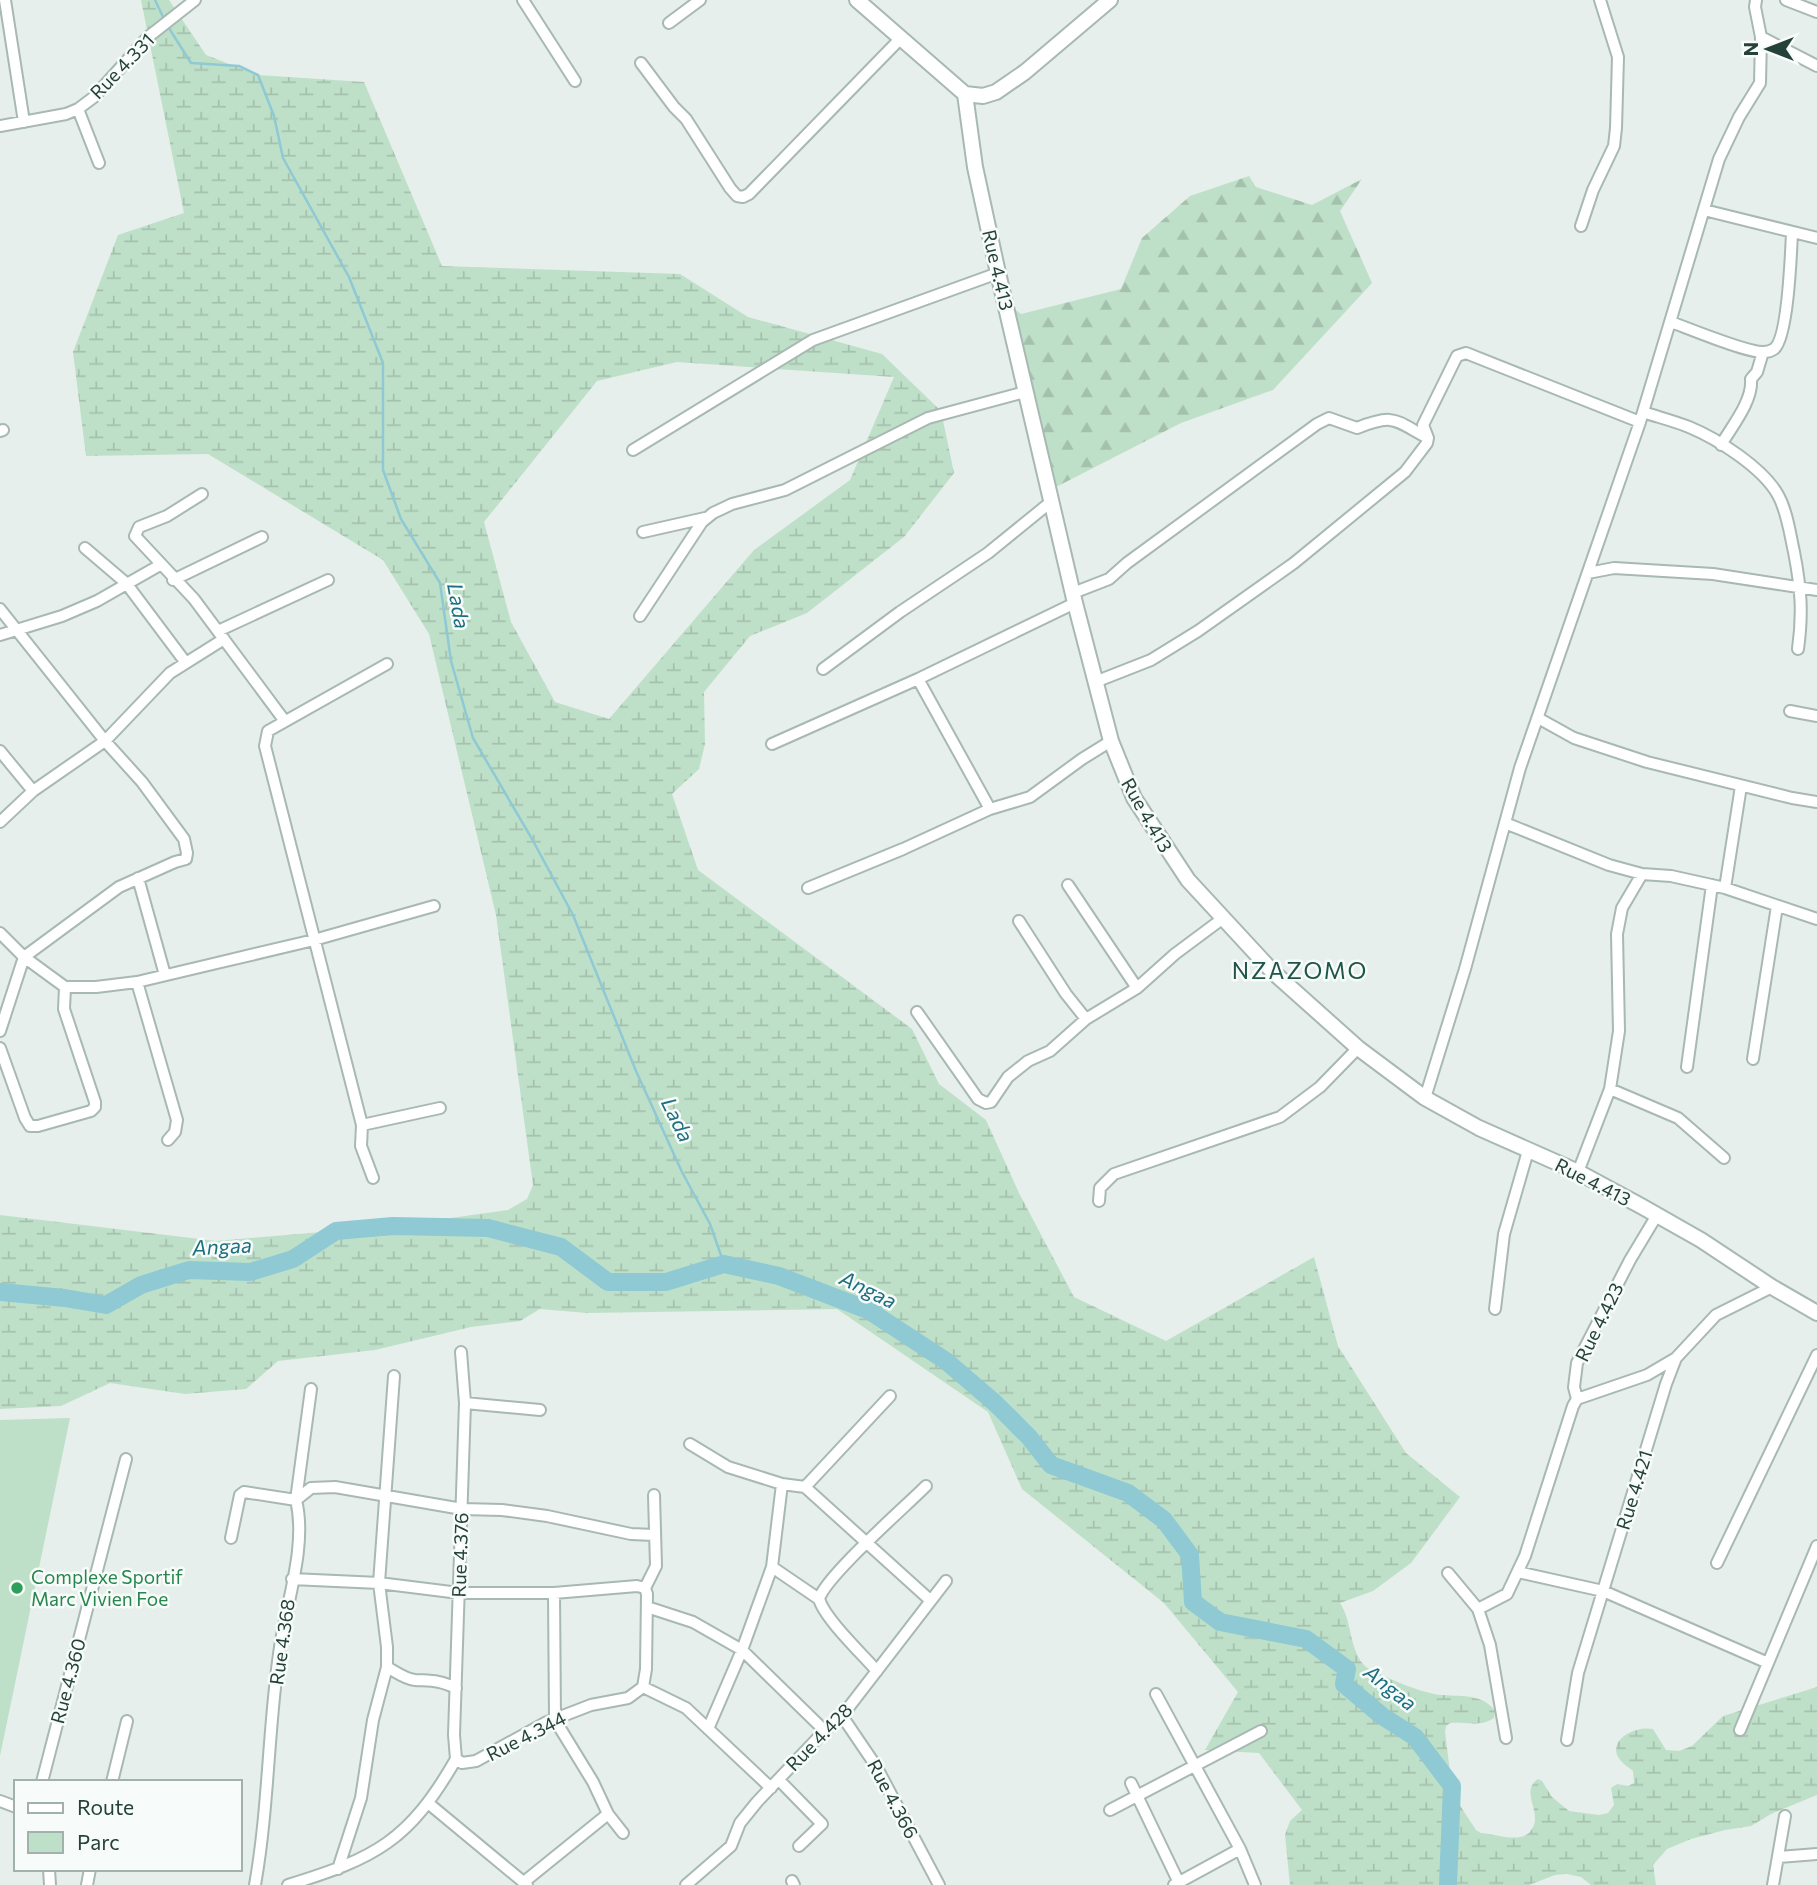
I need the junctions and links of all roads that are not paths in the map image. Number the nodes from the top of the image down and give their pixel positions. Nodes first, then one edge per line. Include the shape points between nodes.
1 (5, 0) edge
2 (195, 0) edge
3 (523, 0) edge
4 (700, 0) edge
5 (857, 0) edge
6 (1110, 0) edge
7 (1600, 0) edge
8 (1756, 0) edge
9 (1786, 0) edge
10 (1817, 12) edge
11 (669, 23) dead end
12 (1761, 37) junction
13 (901, 38) junction
14 (641, 63) dead end
15 (1817, 66) edge
16 (575, 81) dead end
17 (965, 94) junction
18 (78, 109) junction
19 (24, 122) junction
20 (0, 126) edge
21 (99, 163) dead end
22 (1704, 210) junction
23 (1581, 226) dead end
24 (1792, 233) junction
25 (1817, 238) edge
26 (998, 274) junction
27 (1671, 322) junction
28 (1763, 352) junction
29 (1025, 392) junction
30 (1641, 417) junction
31 (1429, 438) junction
32 (1721, 445) junction
33 (633, 450) dead end
34 (202, 494) dead end
35 (1052, 501) junction
36 (705, 518) junction
37 (643, 531) dead end
38 (261, 537) dead end
39 (85, 548) dead end
40 (160, 565) junction
41 (1588, 573) junction
42 (173, 580) junction
43 (328, 580) dead end
44 (126, 583) junction
45 (1801, 586) junction
46 (1817, 590) edge
47 (1074, 598) junction
48 (0, 609) edge
49 (640, 616) dead end
50 (17, 631) junction
51 (0, 635) edge
52 (222, 635) junction
53 (1798, 649) dead end
54 (186, 663) junction
55 (387, 664) dead end
56 (823, 669) dead end
57 (918, 679) junction
58 (1095, 682) junction
59 (1790, 711) dead end
60 (1817, 716) edge
61 (1538, 718) junction
62 (284, 720) junction
63 (105, 741) junction
64 (1111, 741) junction
65 (772, 744) dead end
66 (0, 751) edge
67 (1741, 786) junction
68 (33, 791) junction
69 (1817, 802) edge
70 (990, 809) junction
71 (0, 822) edge
72 (1505, 823) junction
73 (1642, 874) junction
74 (138, 878) junction
75 (1068, 885) dead end
76 (1712, 885) junction
77 (808, 888) dead end
78 (1726, 888) junction
79 (434, 906) dead end
80 (1777, 906) junction
81 (1222, 919) junction
82 (1817, 919) edge
83 (1019, 921) dead end
84 (0, 933) edge
85 (314, 940) junction
86 (24, 957) junction
87 (165, 975) junction
88 (137, 982) junction
89 (65, 987) junction
90 (1138, 988) junction
91 (917, 1012) dead end
92 (1086, 1019) junction
93 (0, 1031) edge
94 (0, 1048) edge
95 (1358, 1048) junction
96 (1753, 1059) dead end
97 (1687, 1067) dead end
98 (1610, 1089) junction
99 (1424, 1098) junction
100 (440, 1108) dead end
101 (362, 1125) junction
102 (168, 1140) dead end
103 (1528, 1151) junction
104 (1724, 1158) dead end
105 (1578, 1172) junction
106 (373, 1178) dead end
107 (1099, 1201) dead end
108 (1657, 1215) junction
109 (1772, 1287) junction
110 (1495, 1309) dead end
111 (1817, 1313) edge
112 (461, 1352) dead end
113 (1817, 1356) edge
114 (1676, 1357) junction
115 (394, 1376) dead end
116 (311, 1389) dead end
117 (890, 1396) dead end
118 (1577, 1399) junction
119 (465, 1403) junction
120 (540, 1410) dead end
121 (690, 1444) dead end
122 (126, 1459) dead end
123 (782, 1484) junction
124 (926, 1486) dead end
125 (805, 1487) junction
126 (654, 1495) dead end
127 (386, 1497) junction
128 (296, 1500) junction
129 (462, 1509) junction
130 (654, 1535) junction
131 (231, 1538) dead end
132 (869, 1542) junction
133 (1817, 1546) edge
134 (1717, 1563) dead end
135 (772, 1567) junction
136 (1517, 1572) junction
137 (1448, 1573) dead end
138 (292, 1579) junction
139 (946, 1581) dead end
140 (379, 1583) junction
141 (645, 1588) junction
142 (1603, 1591) junction
143 (458, 1593) junction
144 (554, 1593) junction
145 (819, 1599) junction
146 (930, 1600) junction
147 (647, 1607) junction
148 (1478, 1608) junction
149 (742, 1650) junction
150 (1768, 1663) junction
151 (387, 1667) junction
152 (877, 1671) junction
153 (643, 1687) junction
154 (456, 1688) junction
155 (1156, 1694) dead end
156 (842, 1716) junction
157 (555, 1720) junction
158 (127, 1721) dead end
159 (708, 1729) junction
160 (1740, 1730) dead end
161 (825, 1731) junction
162 (1261, 1731) dead end
163 (1506, 1738) dead end
164 (1567, 1740) dead end
165 (456, 1759) junction
166 (1195, 1766) junction
167 (43, 1780) edge
168 (112, 1780) edge
169 (1132, 1783) dead end
170 (775, 1784) junction
171 (1138, 1796) junction
172 (428, 1803) junction
173 (1110, 1810) dead end
174 (608, 1814) junction
175 (1785, 1816) dead end
176 (623, 1833) dead end
177 (799, 1846) dead end
178 (1240, 1849) junction
179 (1817, 1854) edge
180 (1779, 1857) junction
181 (338, 1869) junction
182 (526, 1883) edge
183 (1178, 1884) edge
184 (255, 1885) edge
185 (288, 1885) edge
186 (686, 1885) edge
187 (939, 1885) edge
188 (1255, 1885) edge
189 (1773, 1885) edge

1 - 19 street
2 - 18 street, Rue 4.331 via 148,37
3 - 16 street
4 - 11 street
5 - 13 street
6 - 17 street via 996,92
7 - 23 street via 1618,57 1616,128 1614,146
8 - 12 street
9 - 10 street
12 - 15 street
12 - 22 street via 1760,83 1719,159
13 - 14 street via 743,197 730,188 686,119
13 - 17 street
17 - 26 street, Rue 4.413
18 - 19 street, Rue 4.331
18 - 21 street
19 - 20 street, Rue 4.331
22 - 24 street
22 - 27 street
24 - 25 street
24 - 28 street via 1779,341
26 - 29 street, Rue 4.413
26 - 33 street via 813,340
27 - 28 street
27 - 30 street
28 - 32 street via 1749,397
29 - 35 street, Rue 4.413
29 - 36 street via 928,418 785,490 732,504
30 - 31 street via 1466,353 1457,356 1425,420
30 - 32 street via 1690,427
30 - 41 street
31 - 47 street via 1394,419 1382,418 1357,428 1329,418 1109,579
31 - 58 street via 1405,472 1294,563 1151,660
32 - 45 street via 1763,475 1779,497
34 - 40 street via 136,530 135,536
35 - 47 street, Rue 4.413
35 - 56 street via 988,553
36 - 37 street
36 - 49 street
38 - 42 street
39 - 44 street
40 - 42 street
40 - 44 street
41 - 45 street via 1614,568 1649,570
41 - 61 street
42 - 52 street
43 - 52 street
44 - 50 street via 97,601
44 - 54 street
45 - 46 street
45 - 53 street
47 - 57 street
47 - 58 street, Rue 4.413
48 - 50 street
50 - 51 street
50 - 63 street
52 - 54 street
52 - 62 street
54 - 63 street via 170,673
55 - 62 street
57 - 65 street
57 - 70 street
58 - 64 street, Rue 4.413
59 - 60 street
61 - 67 street via 1574,738
61 - 72 street
62 - 85 street via 268,731 265,746
63 - 68 street
63 - 74 street via 184,839 186,859
64 - 70 street via 1030,797
64 - 81 street, Rue 4.413 via 1142,814
66 - 68 street
67 - 69 street
67 - 78 street
68 - 71 street
70 - 77 street
72 - 73 street
72 - 99 street
73 - 76 street
73 - 98 street via 1622,908 1618,934 1619,1031
74 - 86 street
74 - 87 street
75 - 90 street
76 - 78 street
76 - 97 street
78 - 80 street
79 - 85 street
80 - 82 street
80 - 96 street
81 - 90 street
81 - 95 street, Rue 4.413
83 - 92 street
84 - 86 street
85 - 87 street
85 - 101 street
86 - 89 street
86 - 93 street
87 - 88 street
88 - 89 street
88 - 102 street via 177,1120
89 - 94 street via 64,1009 95,1102 92,1111 30,1126
90 - 92 street
91 - 92 street via 978,1099 986,1103 1008,1077 1060,1044
95 - 99 street, Rue 4.413
95 - 107 street via 1320,1087 1280,1117 1114,1174 1100,1188
98 - 104 street via 1678,1118
98 - 105 street
99 - 103 street, Rue 4.413
100 - 101 street
101 - 106 street via 361,1146
103 - 105 street, Rue 4.413
103 - 110 street via 1504,1234
105 - 108 street, Rue 4.413
108 - 109 street, Rue 4.413
108 - 118 street, Rue 4.423 via 1577,1363
109 - 111 street, Rue 4.413
109 - 114 street, Rue 4.421 via 1716,1315
112 - 119 street, Rue 4.376
113 - 134 street
114 - 118 street via 1647,1375
114 - 142 street, Rue 4.421
115 - 127 street
116 - 128 street, Rue 4.368
117 - 125 street
118 - 136 street, Rue 4.423
119 - 120 street
119 - 129 street, Rue 4.376
121 - 123 street via 728,1467
122 - 167 street, Rue 4.360
123 - 125 street
123 - 135 street
124 - 132 street
125 - 132 street
126 - 130 street
127 - 128 street via 311,1488
127 - 129 street
127 - 140 street
128 - 131 street via 244,1492
128 - 138 street, Rue 4.368 via 299,1541
129 - 130 street via 536,1515
129 - 143 street, Rue 4.376
130 - 141 street via 656,1566
132 - 145 street
132 - 146 street
133 - 150 street
135 - 145 street
135 - 149 street
136 - 142 street
136 - 148 street, Rue 4.423 via 1507,1594
137 - 148 street
138 - 140 street
138 - 184 street, Rue 4.368 via 280,1648
139 - 146 street, Rue 4.428
140 - 143 street
140 - 151 street
141 - 144 street
141 - 147 street
142 - 150 street
142 - 164 street, Rue 4.421 via 1578,1673
143 - 144 street
143 - 154 street, Rue 4.376
144 - 157 street
145 - 152 street
146 - 152 street, Rue 4.428
147 - 149 street via 693,1622
147 - 153 street
148 - 163 street via 1490,1645
149 - 159 street
149 - 161 street
150 - 160 street
151 - 154 street via 405,1677
151 - 181 street via 361,1798
152 - 156 street, Rue 4.428
153 - 157 street, Rue 4.344 via 628,1698 592,1705
153 - 159 street via 686,1708
154 - 165 street, Rue 4.376
155 - 166 street
156 - 161 street, Rue 4.428
156 - 187 street, Rue 4.366 via 876,1766
157 - 165 street, Rue 4.344 via 476,1761
157 - 174 street
158 - 168 street
159 - 170 street
161 - 170 street, Rue 4.428
162 - 166 street
165 - 172 street
166 - 171 street
166 - 178 street
169 - 171 street
170 - 177 street via 822,1824
170 - 186 street, Rue 4.428 via 740,1823 731,1846
171 - 173 street
171 - 183 street
172 - 181 street via 410,1826 380,1849
172 - 182 street
174 - 176 street
174 - 182 street
175 - 180 street
178 - 183 street
178 - 188 street
179 - 180 street
180 - 189 street
181 - 185 street

